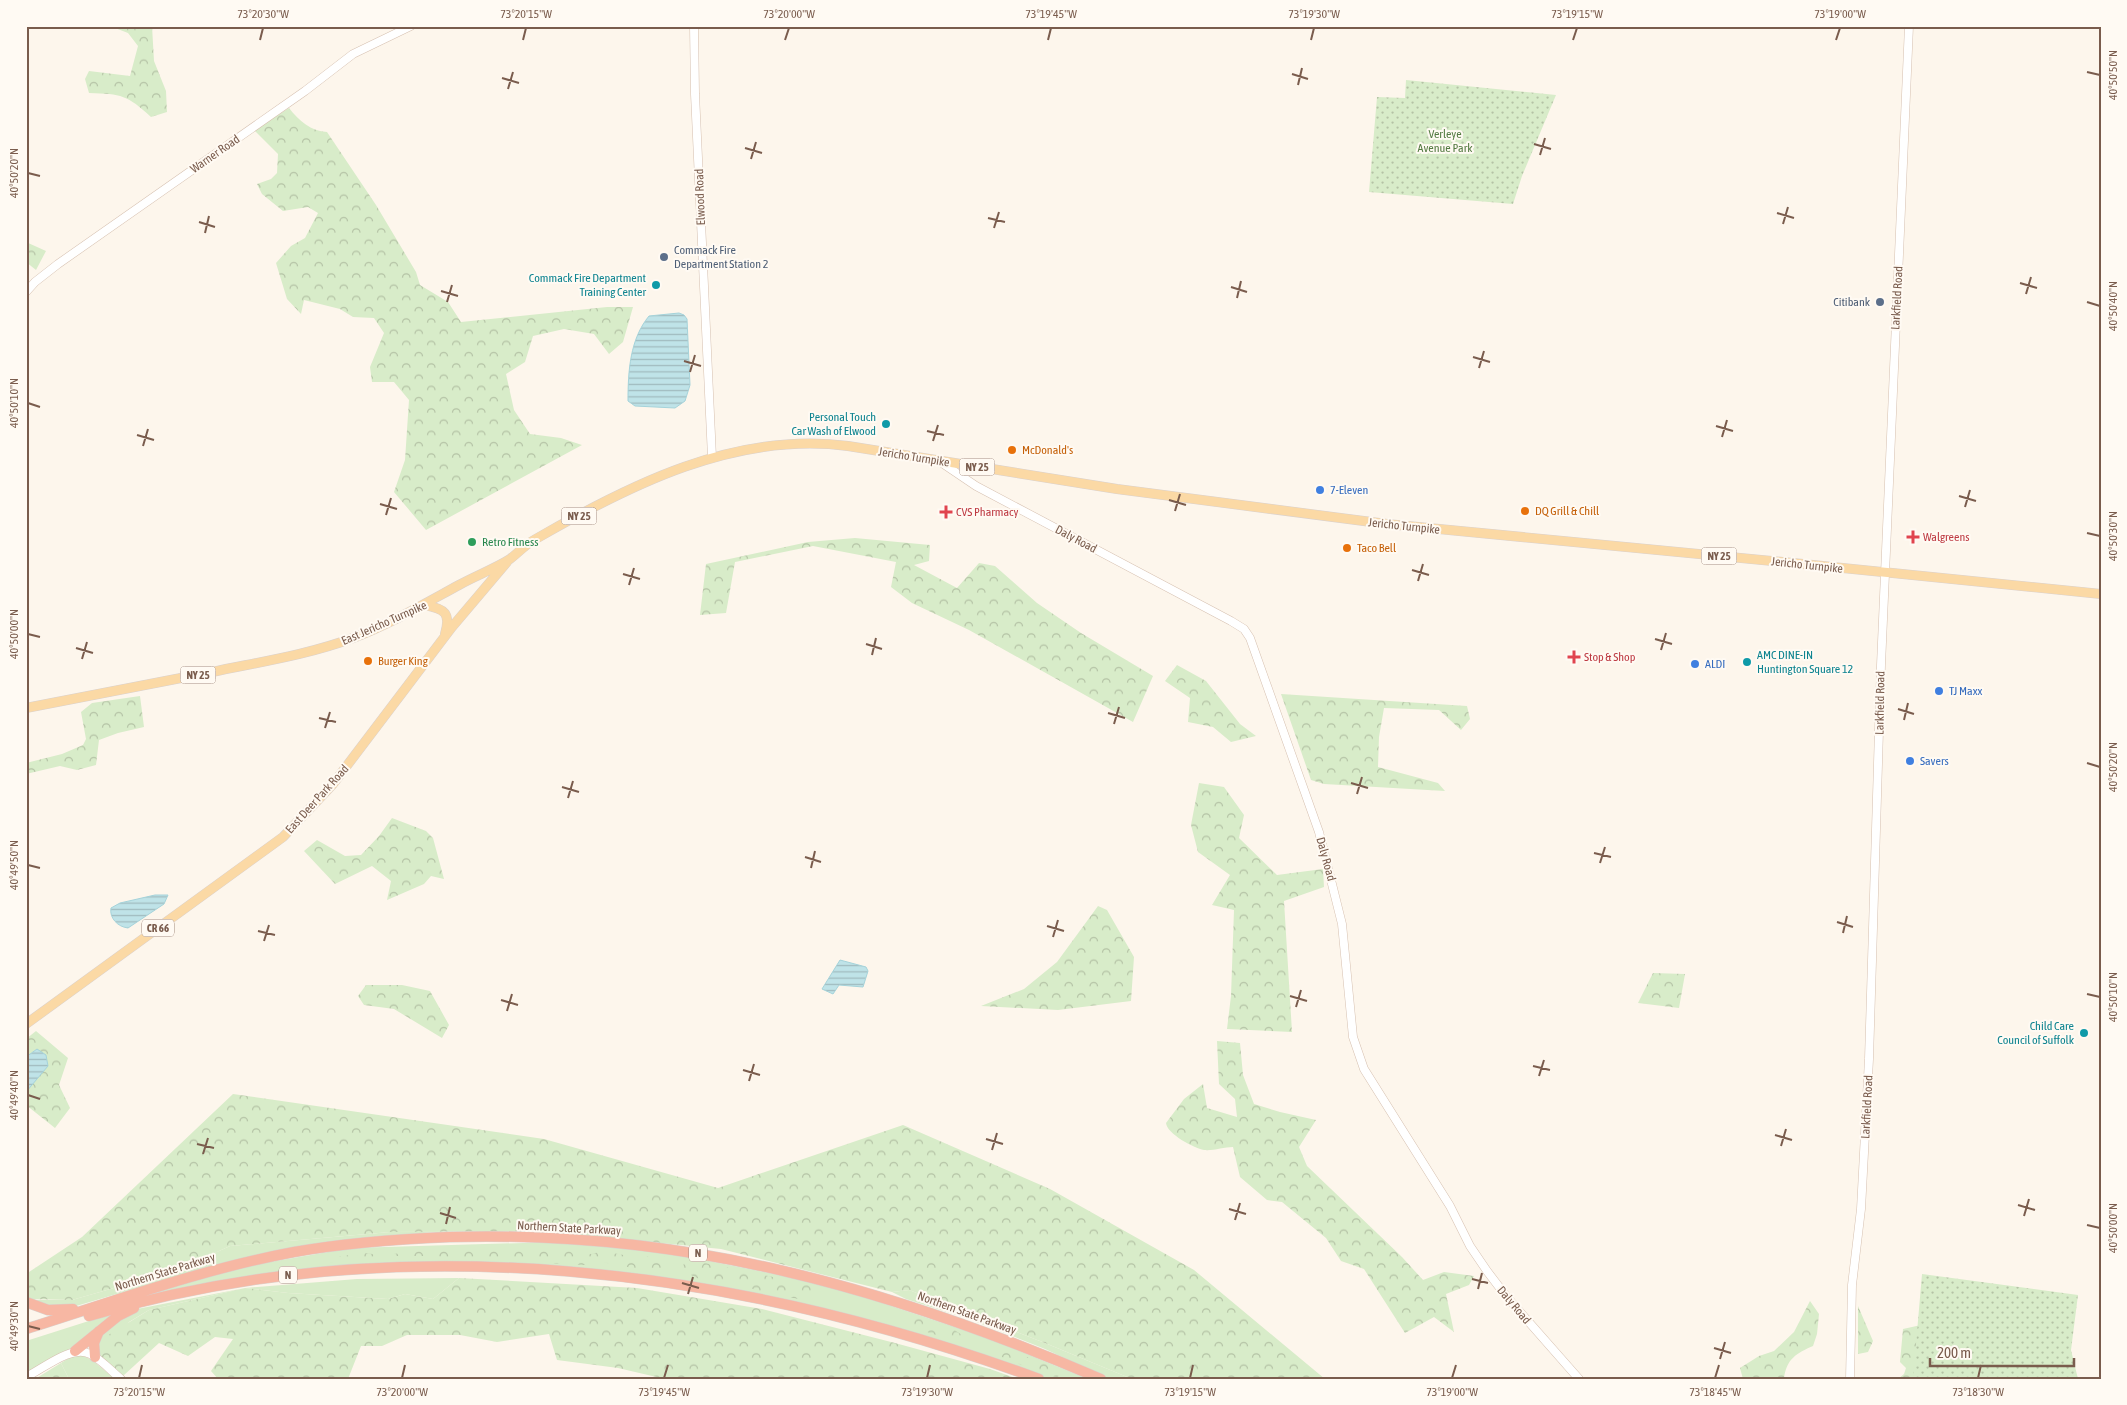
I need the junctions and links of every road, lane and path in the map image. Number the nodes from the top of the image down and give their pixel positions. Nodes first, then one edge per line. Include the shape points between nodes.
1 (411, 26) edge
2 (694, 26) edge
3 (1909, 26) edge
4 (26, 292) edge
5 (712, 457) junction
6 (939, 461) junction
7 (510, 558) junction
8 (1885, 573) junction
9 (2101, 594) edge
10 (425, 605) junction
11 (444, 636) junction
12 (26, 708) edge
13 (26, 1024) edge
14 (184, 1292) junction
15 (26, 1302) edge
16 (108, 1302) junction
17 (26, 1329) edge
18 (99, 1331) junction
19 (26, 1336) edge
20 (75, 1351) junction
21 (94, 1357) junction
22 (26, 1377) edge
23 (121, 1379) edge
24 (1039, 1379) edge
25 (1101, 1379) edge
26 (1579, 1379) edge
27 (1850, 1379) edge

1 - 4 main road, Warner Road via 353,54 58,264
2 - 5 main road, Elwood Road
3 - 8 main road, Larkfield Road
5 - 6 main road, Jericho Turnpike / NY 25 via 757,448 818,443
5 - 7 main road, East Jericho Turnpike / NY 25 via 600,504 532,541
6 - 8 main road, Jericho Turnpike / NY 25 via 1117,489 1387,524
6 - 26 main road, Daly Road via 970,482 1244,629 1250,638 1324,848 1342,924 1353,1037 1364,1069 1487,1271
7 - 10 main road, East Jericho Turnpike / NY 25
7 - 11 main road, East Deer Park Road / CR 66
8 - 9 main road, Jericho Turnpike / NY 25
8 - 27 main road, Larkfield Road via 1869,1068 1861,1208 1852,1285
10 - 11 main road via 445,612 447,627
10 - 12 main road, East Jericho Turnpike / NY 25 via 319,650
11 - 13 main road, East Deer Park Road / CR 66 via 333,784 283,837
14 - 18 highway via 131,1309
14 - 19 highway, Northern State Parkway / N via 102,1312
14 - 24 highway, Northern State Parkway / N via 305,1273 383,1267 488,1267 593,1274 715,1291 826,1314 945,1346
15 - 16 highway via 59,1311
16 - 17 highway, Northern State Parkway / N
16 - 25 highway, Northern State Parkway / N via 243,1263 346,1245 469,1237 599,1241 712,1255 832,1282 966,1325
18 - 20 highway
18 - 21 highway
20 - 21 main road
20 - 22 main road
21 - 23 main road

